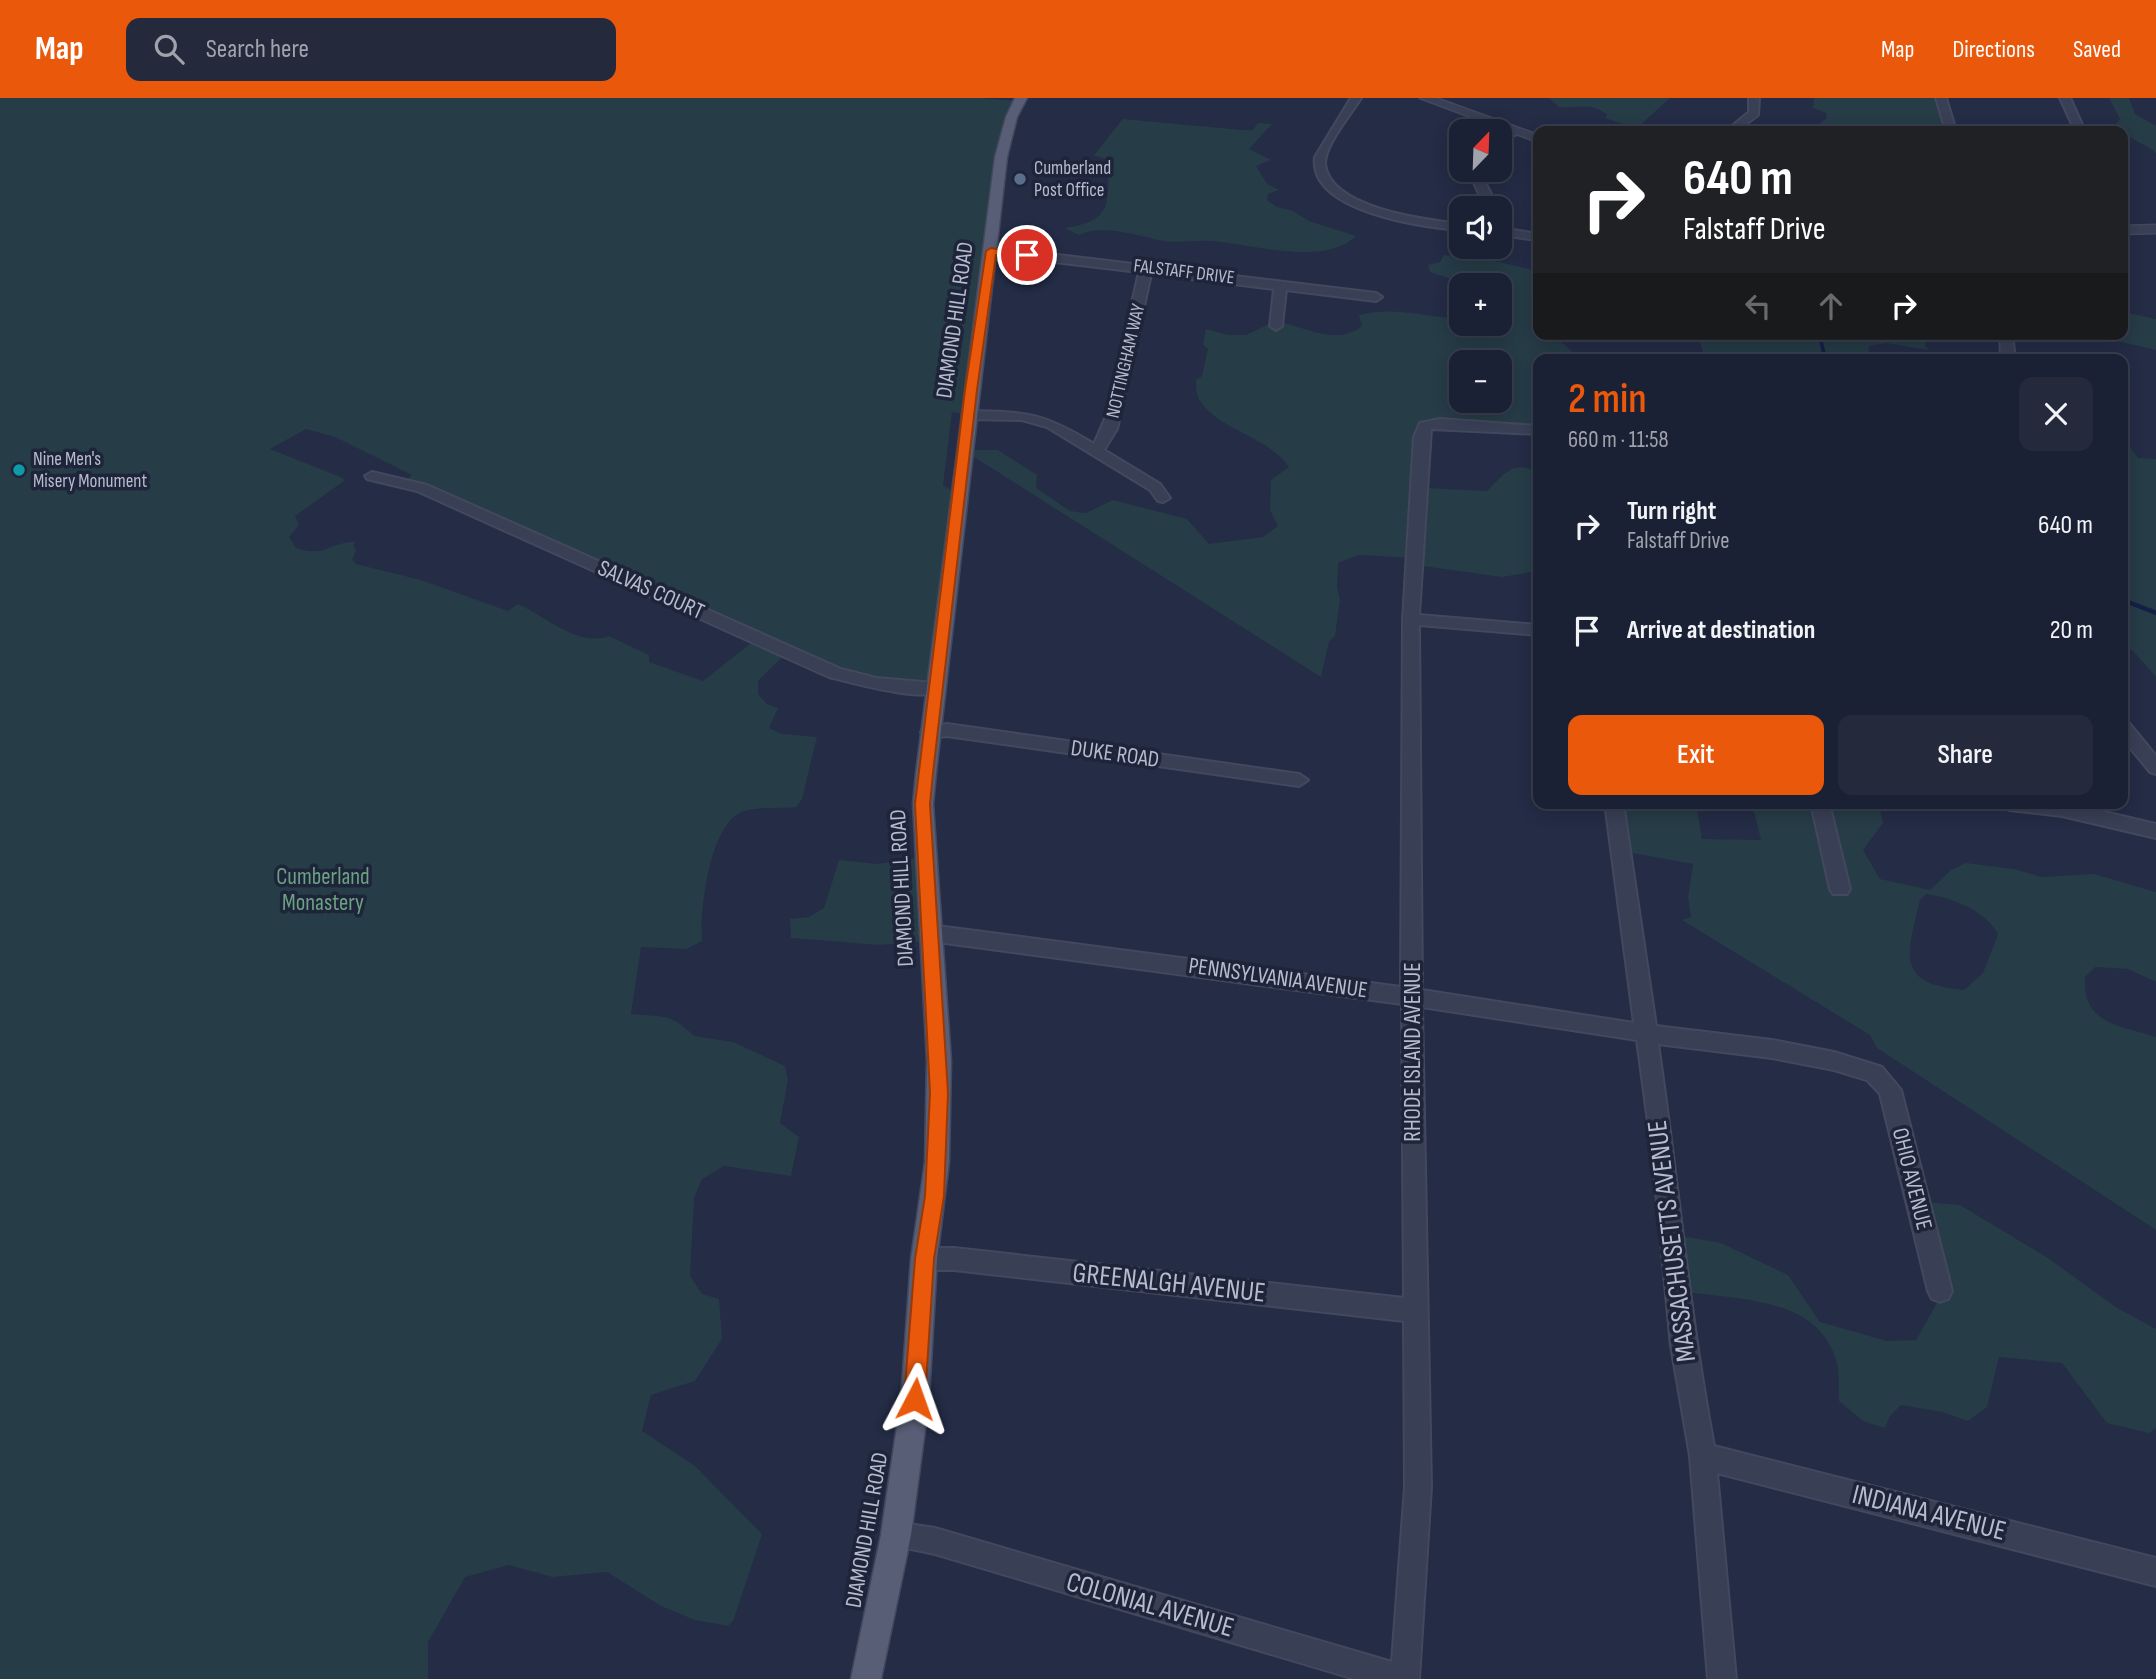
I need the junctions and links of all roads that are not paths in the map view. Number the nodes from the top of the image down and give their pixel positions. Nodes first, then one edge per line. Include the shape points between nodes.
1 (1021, 98) edge
2 (1356, 98) edge
3 (1426, 98) edge
4 (1754, 98) edge
5 (1941, 98) edge
6 (2065, 98) edge
7 (1737, 126) edge
8 (1949, 126) edge
9 (2078, 126) edge
10 (1515, 131) junction
11 (1512, 133) edge
12 (1533, 137) edge
13 (1449, 225) edge
14 (2128, 227) edge
15 (2156, 229) edge
16 (1512, 234) edge
17 (1533, 236) edge
18 (991, 251) junction
19 (1146, 268) junction
20 (1281, 284) junction
21 (1376, 297) dead end
22 (1276, 326) dead end
23 (969, 415) junction
24 (1533, 430) edge
25 (1097, 450) junction
26 (372, 476) dead end
27 (1163, 498) dead end
28 (1411, 619) junction
29 (1533, 630) edge
30 (935, 688) junction
31 (930, 732) junction
32 (2128, 733) edge
33 (2156, 768) edge
34 (1299, 780) dead end
35 (1615, 809) edge
36 (1821, 809) edge
37 (2062, 809) edge
38 (2156, 831) edge
39 (1840, 889) dead end
40 (930, 933) junction
41 (1414, 998) junction
42 (1645, 1033) junction
43 (1874, 1073) joint
44 (925, 1259) junction
45 (1940, 1292) dead end
46 (1414, 1311) junction
47 (1703, 1456) junction
48 (896, 1535) junction
49 (2156, 1572) edge
50 (866, 1679) edge
51 (1404, 1679) edge
52 (1723, 1679) edge

1 - 18 main road, DIAMOND HILL ROAD via 1003,142
2 - 13 street via 1323,151 1320,164 1329,182 1370,209
3 - 10 street
4 - 7 street via 1754,113
5 - 8 street
6 - 9 street
10 - 11 street
10 - 12 street
14 - 15 street
16 - 17 street
18 - 19 street, FALSTAFF DRIVE
18 - 23 main road, DIAMOND HILL ROAD
19 - 20 street, FALSTAFF DRIVE
19 - 25 street, NOTTINGHAM WAY via 1110,429
20 - 21 street, FALSTAFF DRIVE
20 - 22 street
23 - 25 street via 1038,419
23 - 30 main road, DIAMOND HILL ROAD
24 - 28 street, RHODE ISLAND AVENUE via 1440,423 1425,426
25 - 27 street via 1155,487
26 - 30 street, SALVAS COURT via 422,488 835,673 876,684
28 - 29 street
28 - 41 street, RHODE ISLAND AVENUE
30 - 31 main road, DIAMOND HILL ROAD
31 - 34 street, DUKE ROAD via 947,730
31 - 40 main road, DIAMOND HILL ROAD via 923,804
32 - 33 street
35 - 42 street, MASSACHUSETTS AVENUE
36 - 39 street
37 - 38 street
40 - 41 street, PENNSYLVANIA AVENUE
40 - 44 main road, DIAMOND HILL ROAD via 939,1093 934,1196
41 - 42 street, PENNSYLVANIA AVENUE
41 - 46 street, RHODE ISLAND AVENUE
42 - 43 street, PENNSYLVANIA AVENUE via 1772,1049
42 - 47 street, MASSACHUSETTS AVENUE via 1684,1346
43 - 45 street, OHIO AVENUE via 1890,1090
44 - 46 street, GREENALGH AVENUE
44 - 48 main road, DIAMOND HILL ROAD via 915,1399
46 - 51 street, RHODE ISLAND AVENUE via 1418,1487
47 - 49 street, INDIANA AVENUE
47 - 52 street, MASSACHUSETTS AVENUE
48 - 50 main road, DIAMOND HILL ROAD
48 - 51 street, COLONIAL AVENUE via 935,1541

